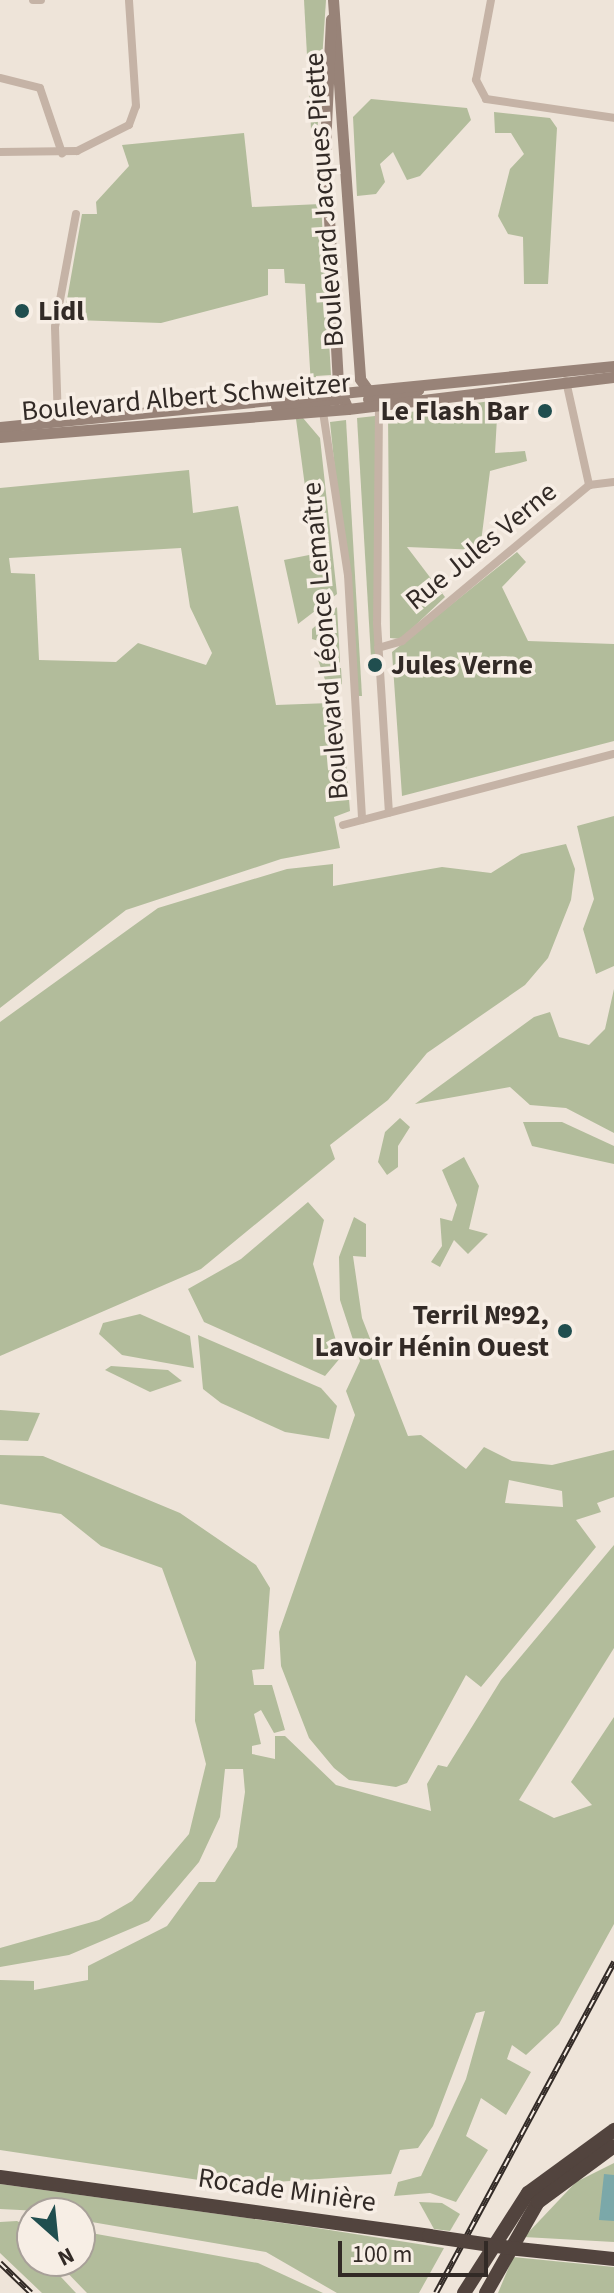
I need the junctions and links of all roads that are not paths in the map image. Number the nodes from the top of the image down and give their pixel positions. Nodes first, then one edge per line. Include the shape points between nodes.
1 (33, 0) edge
2 (41, 0) edge
3 (129, 0) edge
4 (491, 0) edge
5 (333, 3) edge
6 (0, 78) edge
7 (614, 118) edge
8 (0, 152) edge
9 (62, 153) junction
10 (76, 214) dead end
11 (614, 366) edge
12 (566, 376) junction
13 (614, 377) edge
14 (371, 398) junction
15 (336, 403) junction
16 (58, 426) junction
17 (0, 427) edge
18 (0, 437) edge
19 (614, 482) edge
20 (589, 485) junction
21 (378, 648) junction
22 (614, 754) edge
23 (389, 813) junction
24 (362, 820) junction
25 (343, 825) dead end
26 (614, 2130) edge
27 (614, 2146) edge
28 (0, 2177) edge
29 (614, 2259) edge
30 (464, 2293) edge
31 (486, 2293) edge

1 - 2 street
3 - 9 street via 136,106 129,125 101,144
4 - 7 street via 476,80 486,99
5 - 14 main road, Boulevard Jacques Piette
5 - 15 main road, Boulevard Jacques Piette via 324,112
6 - 9 street via 40,88
8 - 9 street
10 - 16 street via 55,327
11 - 12 main road, Boulevard Albert Schweitzer
12 - 13 main road, Boulevard Albert Schweitzer
12 - 14 main road, Boulevard Albert Schweitzer
12 - 14 main road, Boulevard Albert Schweitzer via 449,382
12 - 20 street
14 - 15 main road, Boulevard Albert Schweitzer
14 - 15 main road, Boulevard Albert Schweitzer
14 - 21 street, Boulevard Léonce Lemaître
15 - 16 main road, Boulevard Albert Schweitzer
15 - 16 main road, Boulevard Albert Schweitzer
15 - 24 street, Boulevard Léonce Lemaître
16 - 17 main road, Boulevard Albert Schweitzer
16 - 18 main road, Boulevard Albert Schweitzer
19 - 20 street, Rue Jules Verne
20 - 21 street, Rue Jules Verne via 402,641
21 - 23 street, Boulevard Léonce Lemaître
22 - 23 street
23 - 24 street
24 - 25 street
26 - 30 highway via 528,2193
27 - 31 highway via 538,2202
28 - 29 highway, Rocade Minière, bridge

